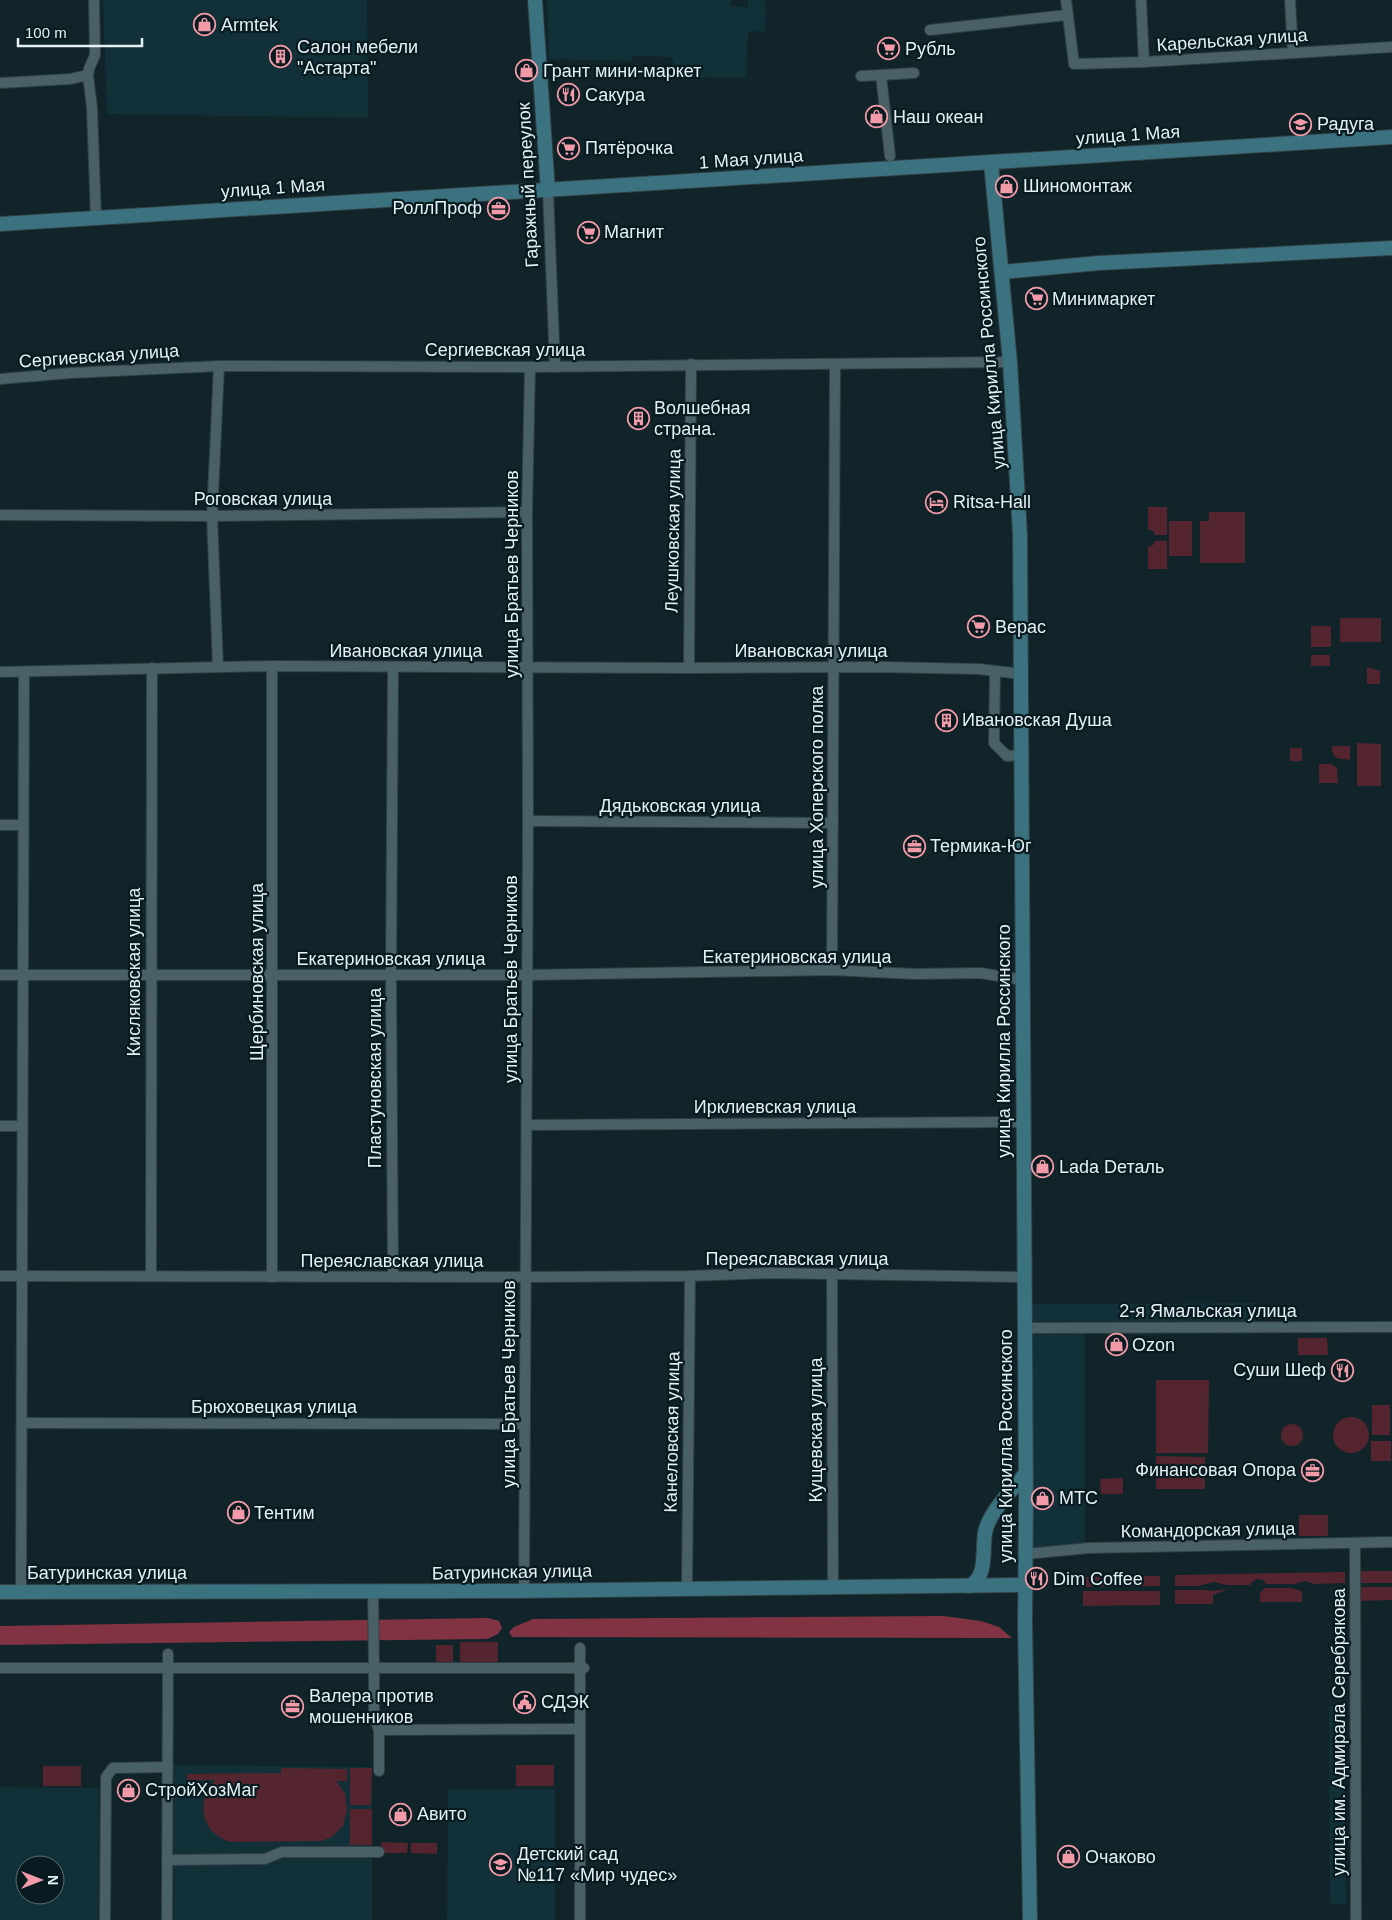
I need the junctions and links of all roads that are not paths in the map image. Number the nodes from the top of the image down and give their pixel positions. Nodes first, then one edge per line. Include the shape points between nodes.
1 (94, 0) edge
2 (536, 0) edge
3 (1066, 0) edge
4 (1141, 0) edge
5 (1290, 0) edge
6 (1067, 15) junction
7 (930, 30) dead end
8 (1392, 46) edge
9 (1293, 52) junction
10 (1144, 62) junction
11 (914, 74) dead end
12 (88, 75) junction
13 (881, 75) junction
14 (861, 76) dead end
15 (0, 83) edge
16 (1392, 137) edge
17 (890, 156) dead end
18 (991, 163) junction
19 (867, 171) joint
20 (551, 191) junction
21 (96, 219) junction
22 (0, 224) edge
23 (1392, 248) edge
24 (1002, 272) junction
25 (1010, 362) junction
26 (690, 364) junction
27 (835, 364) junction
28 (219, 366) junction
29 (555, 367) junction
30 (530, 368) junction
31 (0, 379) edge
32 (527, 512) junction
33 (0, 514) edge
34 (212, 516) junction
35 (272, 666) junction
36 (218, 667) junction
37 (528, 667) junction
38 (152, 668) junction
39 (393, 668) junction
40 (689, 668) junction
41 (834, 668) junction
42 (995, 671) junction
43 (0, 672) edge
44 (24, 672) junction
45 (1021, 674) junction
46 (1022, 755) junction
47 (528, 821) junction
48 (832, 824) junction
49 (0, 825) edge
50 (23, 825) junction
51 (832, 970) junction
52 (150, 974) junction
53 (0, 975) edge
54 (22, 975) junction
55 (528, 975) junction
56 (273, 976) junction
57 (391, 976) junction
58 (1022, 980) junction
59 (1024, 1122) junction
60 (527, 1124) junction
61 (0, 1126) edge
62 (22, 1126) junction
63 (832, 1274) junction
64 (151, 1275) junction
65 (0, 1276) edge
66 (23, 1276) junction
67 (690, 1276) junction
68 (272, 1277) junction
69 (393, 1277) junction
70 (525, 1277) junction
71 (1024, 1277) junction
72 (1392, 1326) edge
73 (1024, 1328) junction
74 (23, 1423) junction
75 (525, 1424) junction
76 (1026, 1473) junction
77 (1392, 1542) edge
78 (1355, 1544) junction
79 (1026, 1554) junction
80 (1025, 1585) junction
81 (969, 1586) junction
82 (833, 1587) junction
83 (687, 1588) junction
84 (524, 1591) junction
85 (0, 1592) edge
86 (21, 1592) junction
87 (373, 1592) junction
88 (580, 1648) dead end
89 (168, 1654) dead end
90 (0, 1668) edge
91 (374, 1668) junction
92 (582, 1668) junction
93 (168, 1669) junction
94 (580, 1729) junction
95 (379, 1730) junction
96 (168, 1767) junction
97 (379, 1771) dead end
98 (379, 1852) dead end
99 (167, 1860) junction
100 (105, 1920) edge
101 (167, 1920) edge
102 (580, 1920) edge
103 (1030, 1920) edge
104 (1356, 1920) edge

1 - 12 street via 96,55
2 - 20 main road, Гаражный переулок via 543,123
3 - 6 street
4 - 10 street
5 - 9 street
6 - 7 street
6 - 10 street, Карельская улица via 1074,64
8 - 9 street, Карельская улица
9 - 10 street, Карельская улица
11 - 13 street
12 - 15 street
12 - 21 street
13 - 14 street
13 - 17 street
16 - 18 main road, улица 1 Мая
18 - 19 main road, улица 1 Мая
18 - 24 main road, улица Кирилла Россинского
19 - 20 main road, 1 Мая улица
20 - 21 main road, улица 1 Мая
20 - 29 street, Гаражный переулок
21 - 22 main road, улица 1 Мая
23 - 24 main road
24 - 25 main road, улица Кирилла Россинского
25 - 27 street, Сергиевская улица
25 - 45 main road, улица Кирилла Россинского via 1019,504
26 - 27 street, Сергиевская улица
26 - 29 street, Сергиевская улица
26 - 40 street, Леушковская улица
27 - 41 street, улица Хоперского полка
28 - 30 street, Сергиевская улица
28 - 31 street, Сергиевская улица
28 - 34 street
29 - 30 street, Сергиевская улица
30 - 32 street, улица Братьев Черников
32 - 34 street, Роговская улица
32 - 37 street, улица Братьев Черников
33 - 34 street, Роговская улица
34 - 36 street
35 - 36 street, Ивановская улица
35 - 39 street, Ивановская улица
35 - 56 street, Щербиновская улица
36 - 38 street, Ивановская улица
37 - 39 street, Ивановская улица
37 - 40 street, Ивановская улица
37 - 47 street, улица Братьев Черников
38 - 44 street, Ивановская улица
38 - 52 street, Кисляковская улица
39 - 57 street, Пластуновская улица
40 - 41 street, Ивановская улица
41 - 42 street, Ивановская улица
41 - 48 street, улица Хоперского полка
42 - 45 street, Ивановская улица
42 - 46 street via 994,743 1007,756
43 - 44 street, Ивановская улица
44 - 50 street
45 - 46 main road, улица Кирилла Россинского
46 - 58 main road, улица Кирилла Россинского
47 - 48 street, Дядьковская улица
47 - 55 street, улица Братьев Черников
48 - 51 street, улица Хоперского полка
49 - 50 street
50 - 54 street
51 - 55 street, Екатериновская улица
51 - 58 street, Екатериновская улица via 980,973
52 - 54 street, Екатериновская улица
52 - 56 street, Екатериновская улица
52 - 64 street, Кисляковская улица
53 - 54 street, Екатериновская улица
54 - 62 street
55 - 57 street, Екатериновская улица
55 - 60 street, улица Братьев Черников
56 - 57 street, Екатериновская улица
56 - 68 street, Щербиновская улица
57 - 69 street, Пластуновская улица
58 - 59 main road, улица Кирилла Россинского
59 - 60 street, Ирклиевская улица
59 - 71 main road, улица Кирилла Россинского
60 - 70 street, улица Братьев Черников
61 - 62 street
62 - 66 street
63 - 67 street, Переяславская улица
63 - 71 street, Переяславская улица
63 - 82 street, Кущевская улица
64 - 66 street, Переяславская улица
64 - 68 street, Переяславская улица
65 - 66 street, Переяславская улица
66 - 74 street
67 - 70 street, Переяславская улица
67 - 83 street, Канеловская улица
68 - 69 street, Переяславская улица
69 - 70 street, Переяславская улица
70 - 75 street, улица Братьев Черников
71 - 73 main road, улица Кирилла Россинского
72 - 73 street, 2-я Ямальская улица
73 - 76 main road, улица Кирилла Россинского
74 - 75 street, Брюховецкая улица
74 - 86 street
75 - 84 street, улица Братьев Черников
76 - 79 main road, улица Кирилла Россинского
76 - 81 main road via 987,1524 982,1568 979,1577
77 - 78 street, Командорская улица
78 - 79 street, Командорская улица via 1089,1548
78 - 104 street, улица им. Адмирала Серебрякова
79 - 80 main road, улица Кирилла Россинского
80 - 81 main road, Батуринская улица
80 - 103 main road, улица Кирилла Россинского
81 - 82 main road, Батуринская улица
82 - 83 main road, Батуринская улица
83 - 84 main road, Батуринская улица
84 - 87 main road, Батуринская улица
85 - 86 main road, Батуринская улица
86 - 87 main road, Батуринская улица
87 - 91 street
88 - 92 street
89 - 93 street
90 - 93 street
91 - 92 street
91 - 93 street
91 - 95 street via 374,1717
92 - 94 street
93 - 96 street
94 - 95 street
94 - 102 street
95 - 97 street
96 - 99 street
96 - 100 street via 113,1768 106,1777
98 - 99 street via 282,1852 265,1858
99 - 101 street

